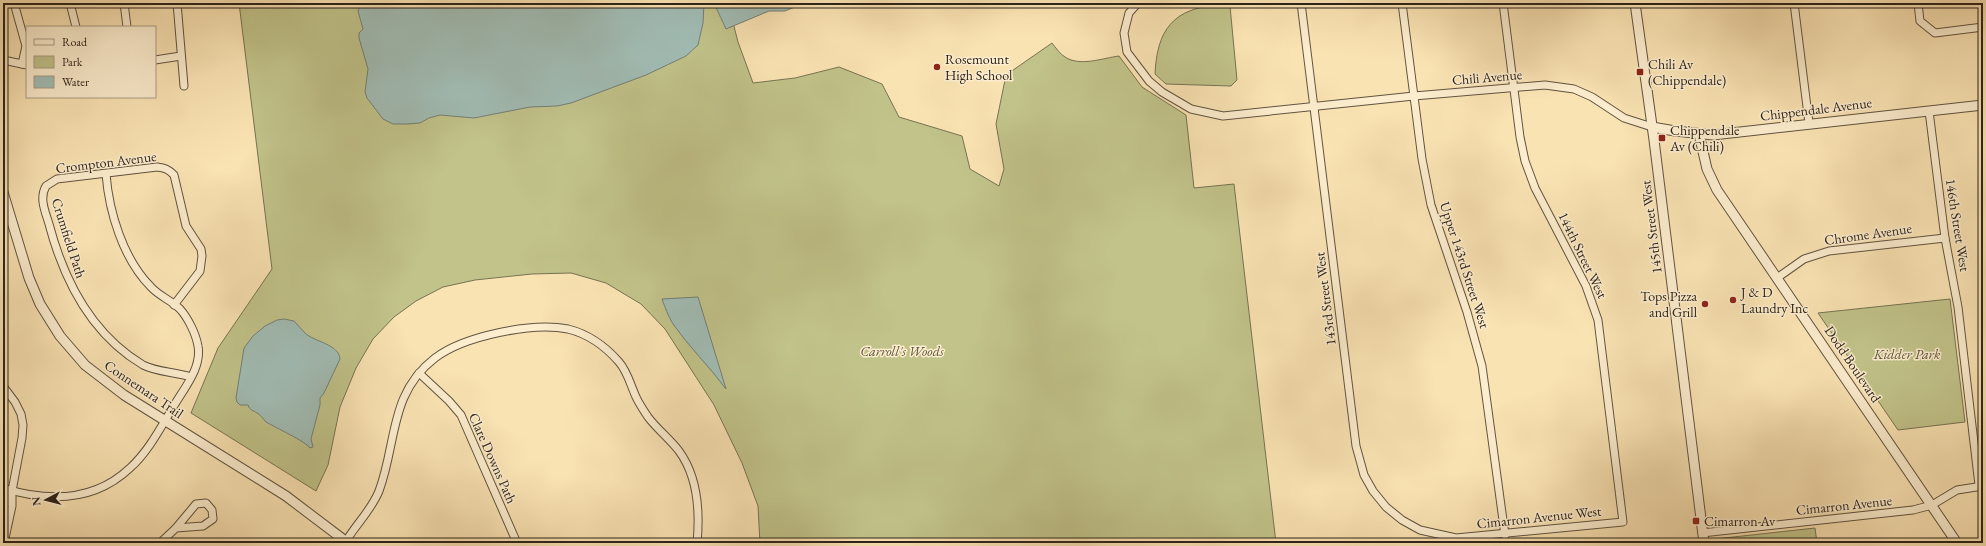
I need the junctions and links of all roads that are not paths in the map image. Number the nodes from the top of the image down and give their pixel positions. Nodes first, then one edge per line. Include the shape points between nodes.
1 (14, 3) edge
2 (70, 3) edge
3 (124, 3) edge
4 (177, 3) edge
5 (1138, 3) edge
6 (1301, 3) edge
7 (1402, 3) edge
8 (1503, 3) edge
9 (1635, 3) edge
10 (1794, 3) edge
11 (1918, 3) edge
12 (76, 26) edge
13 (127, 26) edge
14 (1983, 27) edge
15 (181, 56) junction
16 (3, 60) edge
17 (156, 60) edge
18 (24, 64) edge
19 (184, 86) dead end
20 (1514, 88) junction
21 (1414, 96) junction
22 (1983, 105) edge
23 (1314, 106) junction
24 (1928, 111) junction
25 (1809, 123) junction
26 (1652, 126) junction
27 (1699, 134) junction
28 (106, 174) junction
29 (46, 186) joint
30 (3, 192) edge
31 (1945, 238) junction
32 (1777, 278) junction
33 (174, 305) junction
34 (419, 373) junction
35 (191, 377) junction
36 (3, 386) edge
37 (165, 420) junction
38 (1981, 486) edge
39 (3, 488) edge
40 (12, 491) junction
41 (1932, 505) junction
42 (3, 510) edge
43 (1623, 522) joint
44 (176, 528) junction
45 (1702, 533) junction
46 (1505, 535) junction
47 (1456, 538) joint
48 (4, 543) edge
49 (160, 543) edge
50 (346, 543) edge
51 (516, 543) edge
52 (697, 543) edge
53 (1704, 543) edge
54 (1957, 543) edge

1 - 18 street via 26,46
2 - 12 street
3 - 13 street
4 - 15 street
5 - 23 street, Chili Avenue via 1129,14 1124,33 1127,52 1149,81 1191,109 1223,116
6 - 23 street, 143rd Street West
7 - 21 street, Upper 143rd Street West
8 - 20 street, 144th Street West
9 - 26 street, 145th Street West
10 - 25 street
11 - 14 street via 1920,21 1935,33
15 - 17 street
15 - 19 street
16 - 18 street
20 - 21 street, Chili Avenue
20 - 26 street, Chili Avenue via 1545,85 1574,89 1592,97 1624,118
20 - 43 street, 144th Street West via 1522,149 1530,176 1586,286 1598,320
21 - 23 street, Chili Avenue
21 - 46 street, Upper 143rd Street West via 1431,205 1467,312 1482,366
22 - 24 street, Chippendale Avenue
23 - 47 street, 143rd Street West via 1356,446 1364,475 1386,507 1402,520 1420,530
24 - 25 street, Chippendale Avenue
24 - 31 street, 146th Street West
25 - 27 street, Chippendale Avenue via 1727,134
26 - 27 street, Chippendale Avenue
26 - 45 street, 145th Street West
27 - 32 street, Dodd Boulevard via 1703,158 1716,188
28 - 29 street, Crompton Avenue via 57,179
28 - 33 street via 109,199 122,241 132,261 150,287
28 - 33 street, Crompton Avenue via 157,167 164,168 174,175 186,226 201,249 202,256 200,270
29 - 35 street, Crumfield Path via 42,198 61,264 75,295 88,314 112,341 143,365
30 - 37 street, Connemara Trail via 31,284 43,310 60,336 99,377
31 - 32 street, Chrome Avenue via 1829,251 1804,259
31 - 38 street, 146th Street West via 1958,307
32 - 41 street, Dodd Boulevard
33 - 35 street via 186,318 196,338 198,361
34 - 50 street via 408,388 397,413 388,464 378,493 369,512
34 - 51 street, Clare Downs Path via 449,401 463,419
34 - 52 street via 448,349 469,340 514,330 568,329 593,339 621,364 645,412 679,450 689,466 698,507
35 - 37 street
36 - 40 street via 15,402 23,425
37 - 40 street via 131,468 115,481 97,490 70,497 51,498
37 - 50 street, Connemara Trail via 286,496
38 - 41 street, Cimarron Avenue via 1956,490
39 - 40 street
40 - 42 street
40 - 48 street via 12,506
41 - 45 street, Cimarron Avenue via 1894,513
41 - 54 street, Dodd Boulevard
43 - 46 street, Cimarron Avenue West
44 - 44 street via 196,504 206,503 212,510 212,519 207,525
44 - 49 street
45 - 53 street, 145th Street West
46 - 47 street, Cimarron Avenue West

